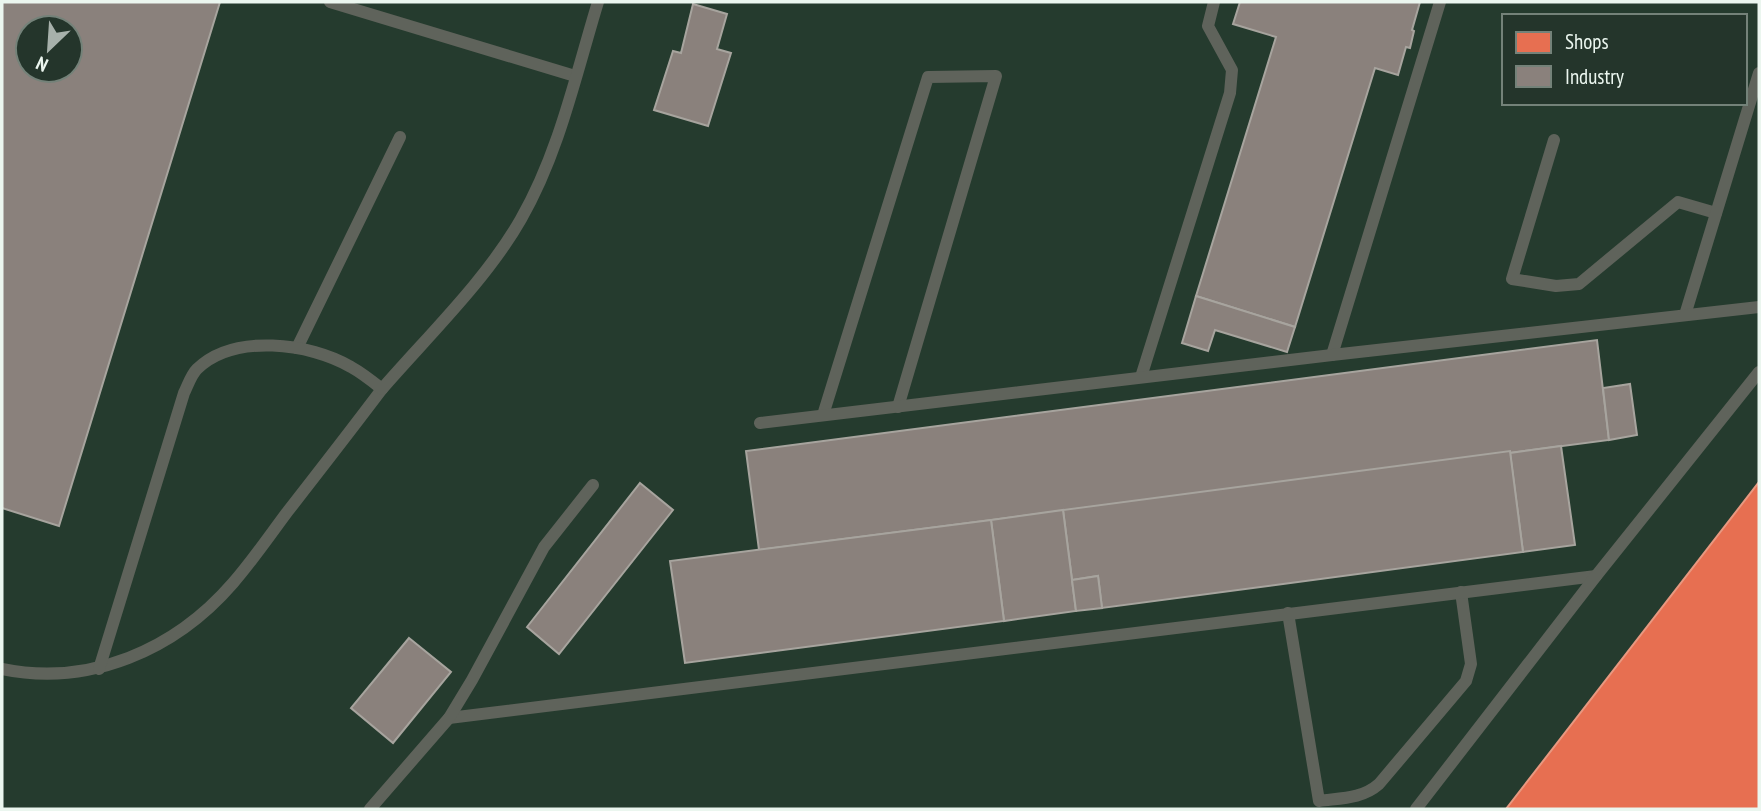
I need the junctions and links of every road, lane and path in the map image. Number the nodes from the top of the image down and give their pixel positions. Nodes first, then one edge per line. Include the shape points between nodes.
1 (330, 2) edge
2 (598, 2) edge
3 (1214, 2) edge
4 (1440, 2) edge
5 (1759, 73) edge
6 (575, 76) junction
7 (400, 137) dead end
8 (1554, 140) dead end
9 (1716, 213) junction
10 (1759, 307) edge
11 (1685, 315) junction
12 (297, 348) junction
13 (1332, 355) junction
14 (1759, 372) edge
15 (1141, 377) junction
16 (382, 389) junction
17 (898, 407) junction
18 (822, 415) junction
19 (760, 423) dead end
20 (593, 485) dead end
21 (1596, 576) junction
22 (1461, 592) junction
23 (1288, 613) junction
24 (99, 669) junction
25 (2, 670) edge
26 (449, 718) junction
27 (1320, 805) edge
28 (370, 809) edge
29 (1416, 809) edge

1 - 6 lane
2 - 6 lane
3 - 15 lane via 1208,26 1232,70 1230,93
4 - 13 lane
5 - 9 lane
6 - 16 lane via 550,155 521,219 477,280
7 - 12 lane
8 - 9 lane via 1511,279 1556,286 1579,284 1678,202
9 - 11 lane
10 - 11 lane
11 - 13 lane
12 - 16 lane via 349,365
12 - 24 lane via 242,347 214,356 195,371 184,393
13 - 15 lane
14 - 21 lane
15 - 17 lane
16 - 24 lane via 233,583 202,614 171,637
17 - 18 lane
17 - 18 lane via 996,76 928,77
18 - 19 lane
20 - 26 lane via 544,547
21 - 22 lane
21 - 29 lane
22 - 23 lane
22 - 27 lane via 1471,664 1466,681 1372,790
23 - 26 lane
23 - 27 lane
24 - 25 lane via 57,675
26 - 28 lane

